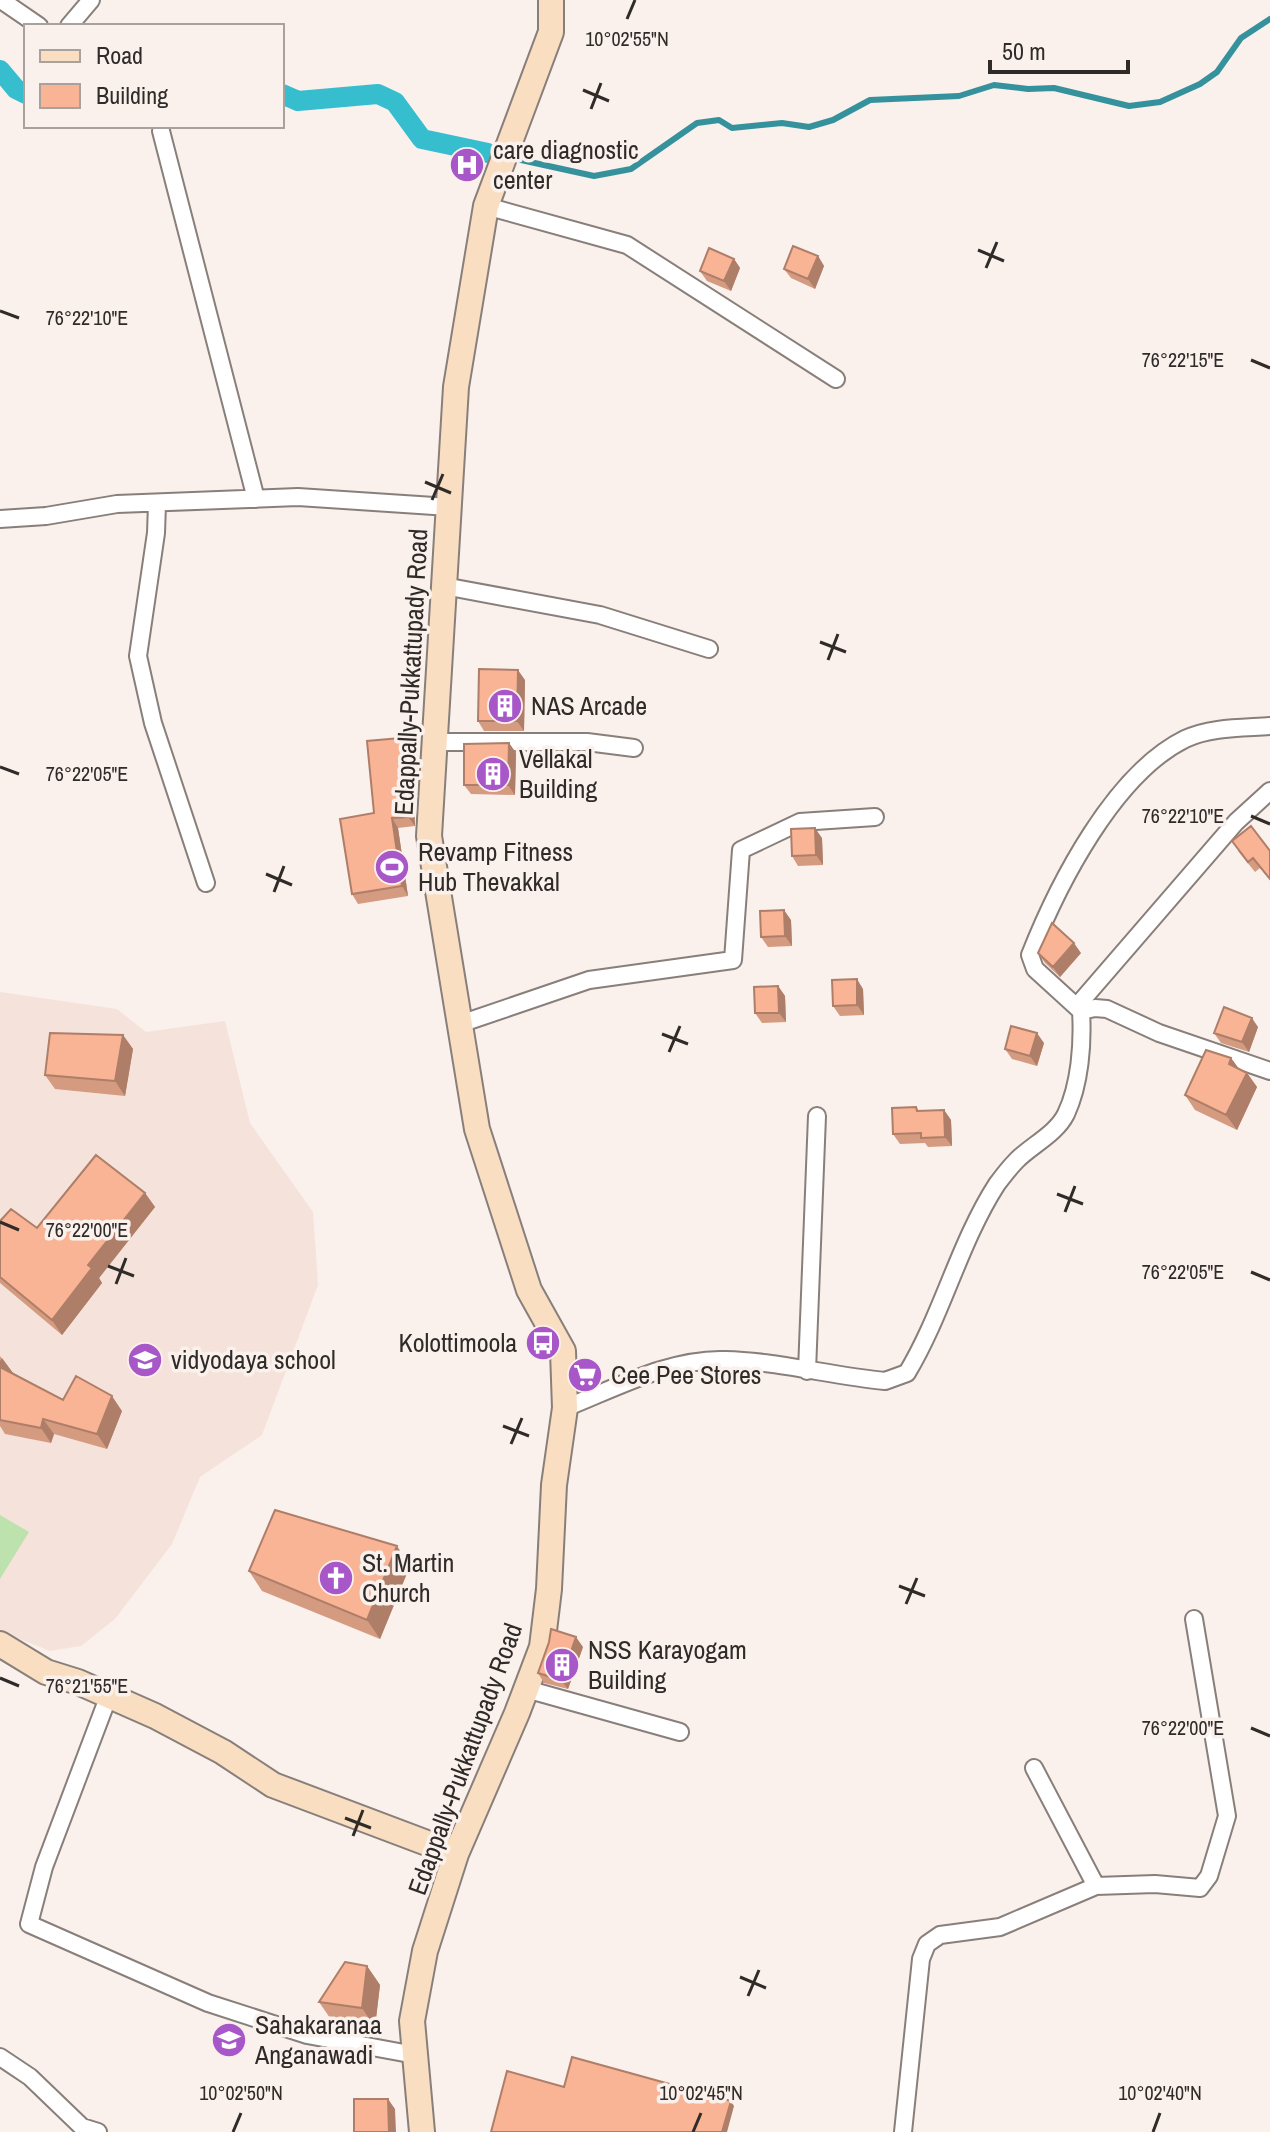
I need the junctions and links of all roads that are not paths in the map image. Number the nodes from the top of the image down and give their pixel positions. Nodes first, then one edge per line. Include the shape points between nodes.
1 (1, 0) edge
2 (91, 0) edge
3 (551, 0) edge
4 (36, 24) edge
5 (71, 24) edge
6 (161, 131) dead end
7 (486, 206) junction
8 (836, 379) dead end
9 (256, 499) junction
10 (157, 504) junction
11 (449, 507) junction
12 (0, 519) edge
13 (444, 586) junction
14 (709, 649) dead end
15 (1270, 726) edge
16 (434, 742) junction
17 (634, 748) dead end
18 (1270, 791) edge
19 (875, 817) dead end
20 (206, 883) dead end
21 (1079, 1009) junction
22 (460, 1024) junction
23 (1270, 1071) edge
24 (817, 1116) dead end
25 (807, 1371) junction
26 (565, 1408) junction
27 (1194, 1619) dead end
28 (0, 1644) edge
29 (526, 1689) junction
30 (109, 1695) junction
31 (680, 1732) dead end
32 (1034, 1768) dead end
33 (456, 1854) junction
34 (1096, 1886) junction
35 (415, 2055) junction
36 (0, 2057) edge
37 (98, 2132) edge
38 (422, 2132) edge
39 (903, 2132) edge

1 - 4 street
2 - 5 street
3 - 7 main road, Edappally-Pukkattupady Road via 551,32
6 - 9 street
7 - 8 street via 627,245
7 - 11 main road, Edappally-Pukkattupady Road via 456,387
9 - 10 street
9 - 11 street
10 - 12 street
10 - 20 street via 138,656 153,723
11 - 13 main road, Edappally-Pukkattupady Road
13 - 14 street via 600,615
13 - 16 main road, Edappally-Pukkattupady Road
15 - 21 street via 1228,728 1187,738 1155,758 1093,831 1047,912 1030,955 1041,976
16 - 17 street via 587,742
16 - 22 main road, Edappally-Pukkattupady Road via 429,836
18 - 21 street via 1236,822
19 - 22 street via 800,822 741,850 733,960 589,980
21 - 23 street via 1107,1009
21 - 25 street via 1079,1059 1065,1116 1016,1160 998,1184 907,1373 885,1381
22 - 26 main road, Edappally-Pukkattupady Road via 477,1129 529,1290 563,1351
24 - 25 street
25 - 26 street via 723,1359 690,1363
26 - 29 main road, Edappally-Pukkattupady Road via 542,1647
27 - 34 street via 1227,1816 1209,1876 1200,1888
28 - 30 main road via 46,1672
29 - 31 street
29 - 33 main road, Edappally-Pukkattupady Road
30 - 33 main road via 223,1752 273,1785
30 - 35 street via 44,1867 29,1924 208,2003 307,2035
32 - 34 street
33 - 35 main road, Edappally-Pukkattupady Road via 425,1951 412,2021
34 - 39 street via 1000,1927 940,1935 927,1944 921,1959
35 - 38 main road, Edappally-Pukkattupady Road
36 - 37 street via 30,2077 82,2127

